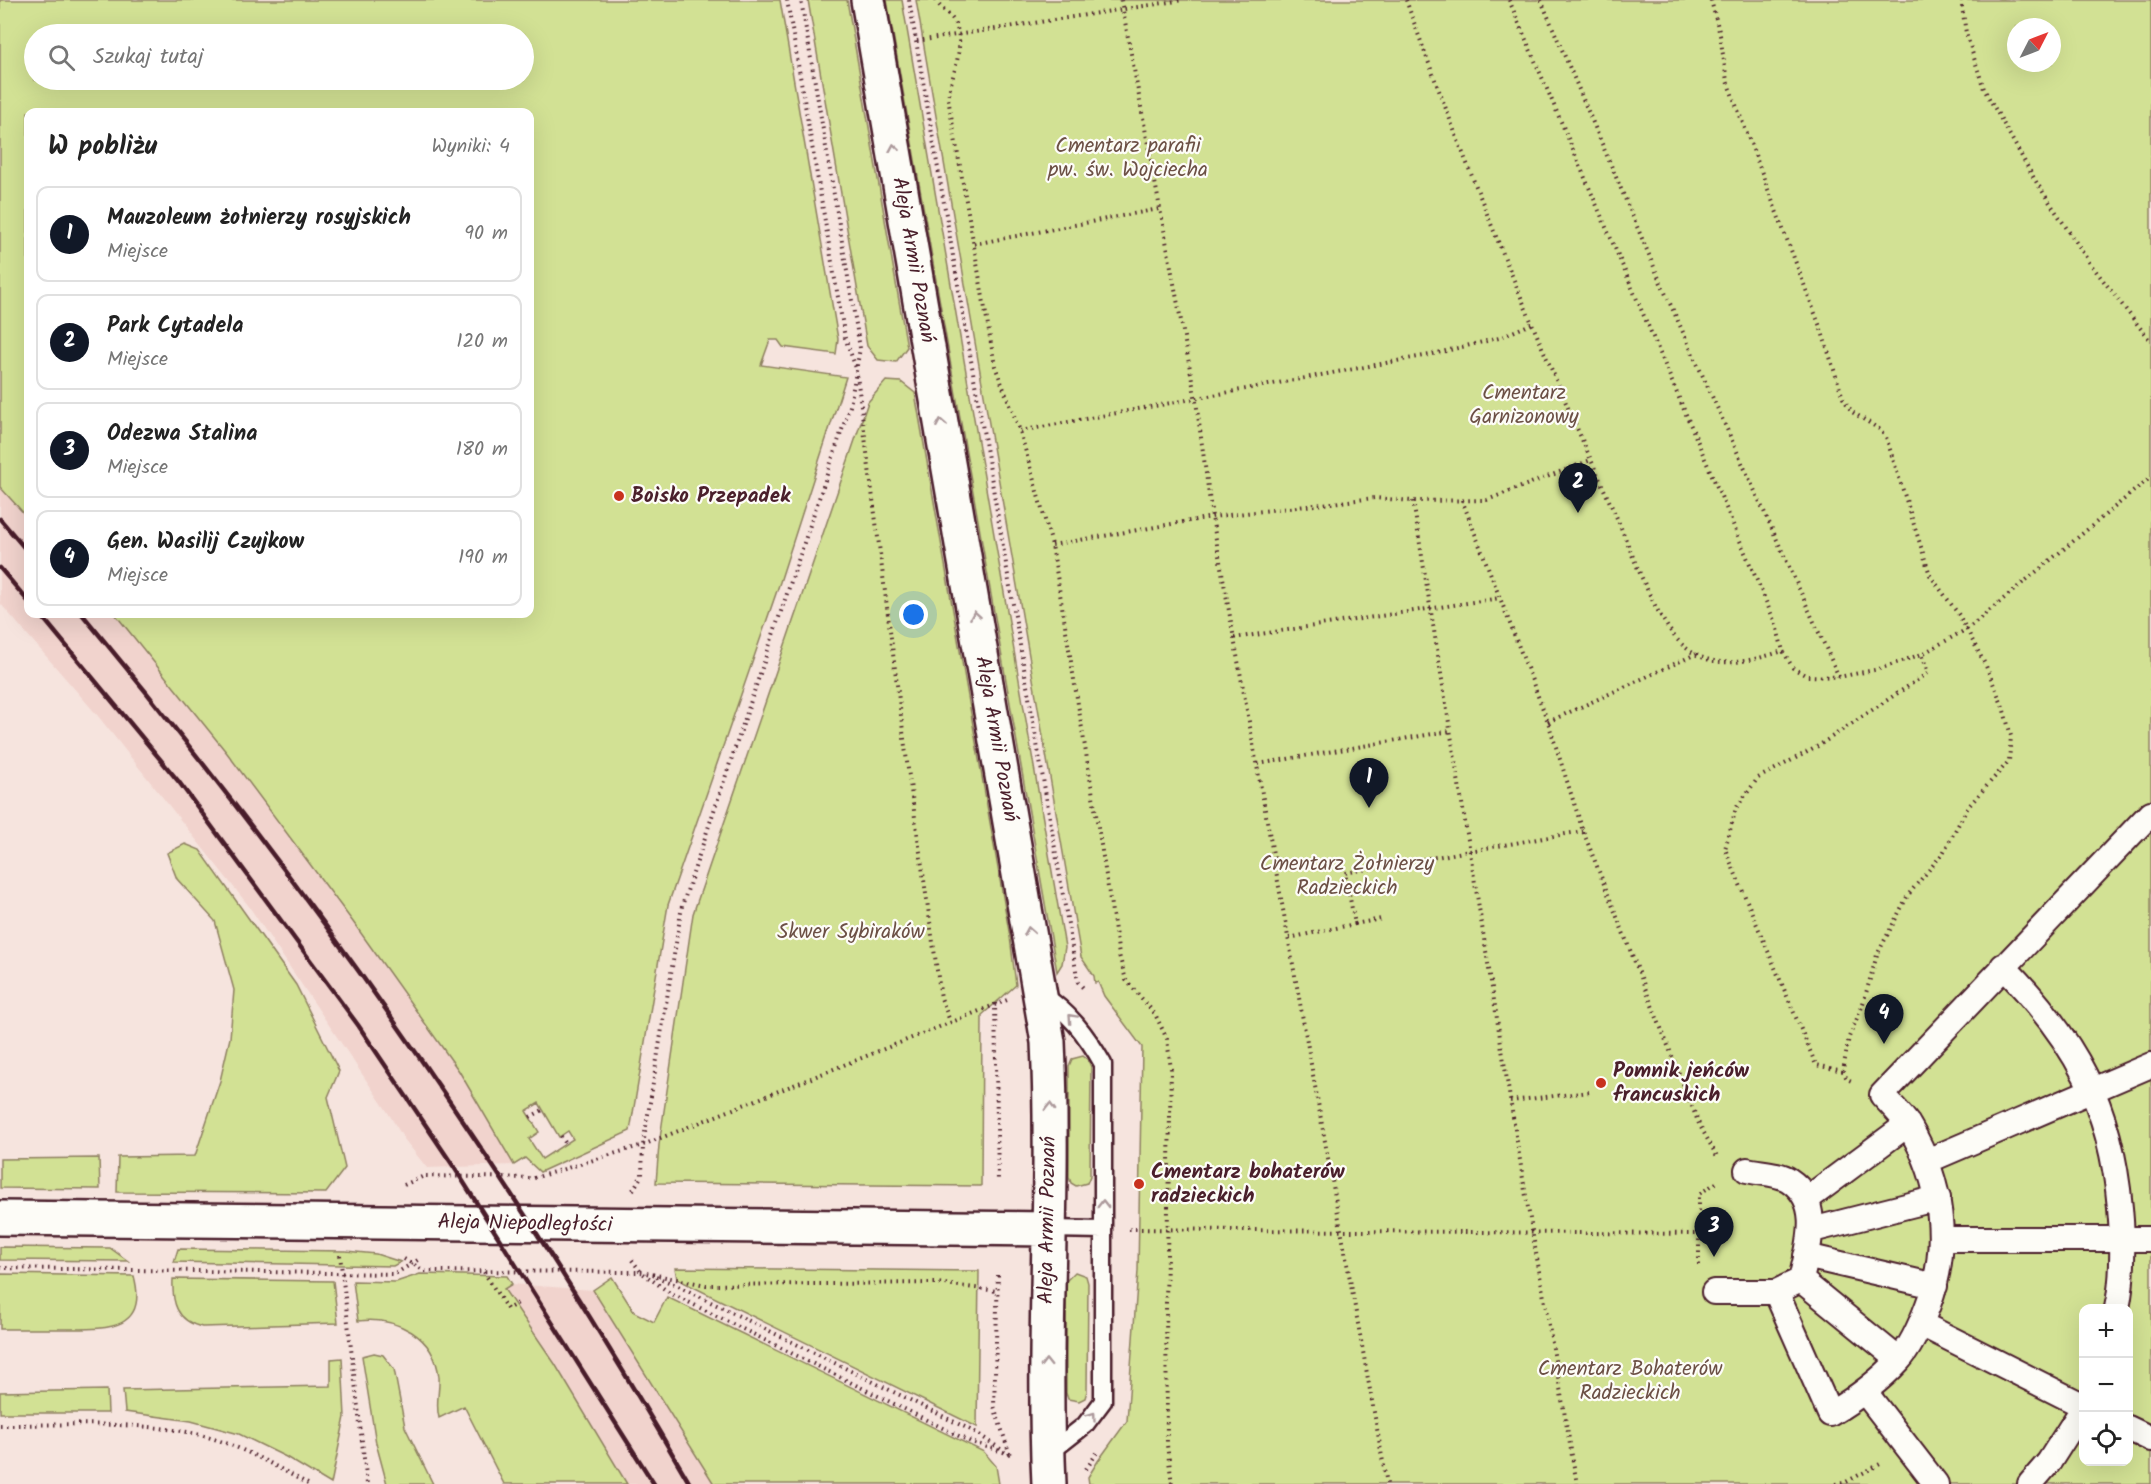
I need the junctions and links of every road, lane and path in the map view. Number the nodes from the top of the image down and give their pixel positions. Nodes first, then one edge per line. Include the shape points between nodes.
1 (787, 0) edge
2 (801, 0) edge
3 (868, 0) edge
4 (909, 0) edge
5 (936, 0) edge
6 (1120, 0) edge
7 (1183, 0) edge
8 (1406, 0) edge
9 (1509, 0) edge
10 (1541, 0) edge
11 (1711, 0) edge
12 (1961, 0) edge
13 (1123, 10) junction
14 (958, 35) junction
15 (916, 42) junction
16 (1159, 209) junction
17 (974, 244) junction
18 (1533, 323) junction
19 (2151, 342) edge
20 (856, 368) junction
21 (1196, 401) junction
22 (1020, 431) junction
23 (1591, 460) junction
24 (2151, 477) edge
25 (1462, 500) junction
26 (1413, 501) junction
27 (1212, 518) junction
28 (1052, 545) junction
29 (1500, 598) junction
30 (1431, 610) junction
31 (1967, 629) junction
32 (1234, 638) junction
33 (1784, 651) junction
34 (1696, 654) junction
35 (1922, 654) junction
36 (1839, 677) junction
37 (1548, 722) junction
38 (1450, 731) junction
39 (1258, 764) junction
40 (2151, 813) edge
41 (1583, 831) junction
42 (1469, 850) junction
43 (1380, 919) dead end
44 (1354, 924) junction
45 (1289, 938) junction
46 (2003, 966) junction
47 (1078, 982) dead end
48 (1040, 993) junction
49 (950, 1021) junction
50 (2151, 1065) edge
51 (1843, 1071) junction
52 (2094, 1090) junction
53 (1590, 1092) dead end
54 (1882, 1095) junction
55 (1510, 1101) junction
56 (543, 1110) dead end
57 (530, 1117) dead end
58 (1908, 1124) junction
59 (561, 1136) dead end
60 (566, 1144) dead end
61 (643, 1145) junction
62 (1927, 1161) junction
63 (1723, 1167) dead end
64 (1747, 1170) dead end
65 (642, 1175) dead end
66 (998, 1182) dead end
67 (1716, 1182) dead end
68 (396, 1189) dead end
69 (1807, 1198) junction
70 (1938, 1198) junction
71 (0, 1218) edge
72 (459, 1223) junction
73 (1049, 1229) junction
74 (1128, 1229) dead end
75 (1102, 1230) junction
76 (1167, 1230) junction
77 (1812, 1230) junction
78 (1343, 1231) junction
79 (1534, 1233) junction
80 (1698, 1234) junction
81 (1942, 1239) junction
82 (2123, 1239) junction
83 (2151, 1239) edge
84 (339, 1246) dead end
85 (1806, 1256) junction
86 (1698, 1261) dead end
87 (0, 1268) edge
88 (484, 1272) dead end
89 (641, 1272) junction
90 (342, 1273) junction
91 (998, 1275) dead end
92 (1801, 1280) junction
93 (1935, 1286) junction
94 (998, 1291) junction
95 (1714, 1292) dead end
96 (1776, 1292) junction
97 (520, 1302) dead end
98 (2117, 1304) edge
99 (1921, 1324) junction
100 (1899, 1360) junction
101 (1865, 1392) junction
102 (2079, 1403) edge
103 (2080, 1412) edge
104 (0, 1425) edge
105 (2133, 1430) edge
106 (2151, 1439) edge
107 (1909, 1449) junction
108 (1010, 1456) junction
109 (1011, 1465) dead end
110 (1048, 1469) edge
111 (308, 1484) edge
112 (367, 1484) edge
113 (1172, 1484) edge
114 (1387, 1484) edge
115 (1577, 1484) edge
116 (1835, 1484) edge
117 (1936, 1484) edge
118 (2030, 1484) edge

1 - 20 path via 844,338
2 - 20 path via 860,348
48 -> 3 street, Aleja Armii Poznań
4 - 15 path
5 - 14 path via 953,19
6 - 13 path
7 - 13 path
8 - 18 path via 1444,109
9 - 33 path
10 - 36 path via 1663,288
11 - 31 path via 1726,81 1762,167 1843,398 1852,412 1886,437 1930,575
12 - 19 path via 1966,33 1995,110 2089,262
13 - 14 path
13 - 16 path
14 - 15 path
14 - 17 path via 959,56 948,98
15 - 47 path
16 - 17 path
16 - 21 path
17 - 22 path via 995,366
18 - 21 path via 1499,338 1429,355
18 - 23 path
20 - 49 path via 907,762 941,998
20 - 61 path via 850,406 682,906
21 - 22 path
21 - 27 path
22 - 28 path
23 - 25 path via 1487,500
23 - 34 path via 1665,623 1684,647
24 - 31 path
25 - 26 path
25 - 29 path
26 - 27 path via 1374,498
26 - 30 path
27 - 28 path
27 - 32 path
28 - 76 path via 1119,955 1126,980 1155,1014 1167,1039 1171,1069
29 - 30 path
29 - 37 path
30 - 32 path
30 - 38 path
31 - 35 path
31 - 51 path via 2003,707 2011,736 2009,761 1968,807 1943,853 1908,895 1877,955 1863,1007 1849,1037
32 - 39 path
33 - 34 path via 1726,664
33 - 36 path via 1792,668 1807,676
34 - 37 path
35 - 36 path
35 - 51 path via 1928,673 1815,748 1758,778 1736,808 1725,849 1816,1065
37 - 41 path
38 - 39 path
38 - 42 path
39 - 45 path
40 - 46 street
41 - 42 path
41 - 63 path via 1700,1124
42 - 44 path via 1345,873
42 - 55 path
43 - 44 path
44 - 45 path
45 - 78 path
46 - 52 street via 2037,1001
46 - 54 street
73 -> 48 street, Aleja Armii Poznań via 1048,1042
75 -> 48 lane via 1103,1064 1086,1034 1061,1007
49 - 61 path
49 - 66 path via 995,1003
50 - 52 street
51 - 54 path via 1847,1079
52 - 62 street
52 - 82 street via 2110,1136
53 - 55 path
54 - 58 street
55 - 79 path
56 - 57 path
58 - 62 street
58 - 69 street
59 - 60 path
61 - 65 path
61 - 68 path via 534,1178 424,1176
62 - 70 street
64 - 69 street via 1788,1179
67 - 80 path via 1699,1194
69 - 77 street
70 - 77 street
70 - 81 street
71 - 72 street, Aleja Niepodległości
72 - 73 street, Aleja Niepodległości
72 - 90 path via 414,1265 395,1274
73 - 75 lane
110 -> 73 street, Aleja Armii Poznań
74 - 76 path
110 -> 75 lane via 1103,1401
76 - 78 path
76 - 113 path via 1167,1445
77 - 85 street
78 - 79 path
78 - 114 path
79 - 80 path
79 - 115 path
80 - 86 path
81 - 82 street
81 - 93 street
82 - 83 street
82 - 98 street
84 - 90 path
85 - 92 street
85 - 93 street
87 - 90 path
88 - 97 path via 507,1309
89 - 94 path via 706,1285 918,1282
89 - 108 path via 674,1284 975,1432
89 - 108 path via 670,1293 971,1442
90 - 112 path
91 - 94 path
92 - 96 street
92 - 100 street
93 - 99 street
94 - 108 path via 994,1406
95 - 96 street
96 - 101 street via 1830,1414
99 - 100 street
99 - 102 street
100 - 101 street
101 - 107 street
103 - 118 street
104 - 111 path via 119,1425 189,1432 256,1454
105 - 106 street
107 - 116 path
107 - 117 street
108 - 109 path

